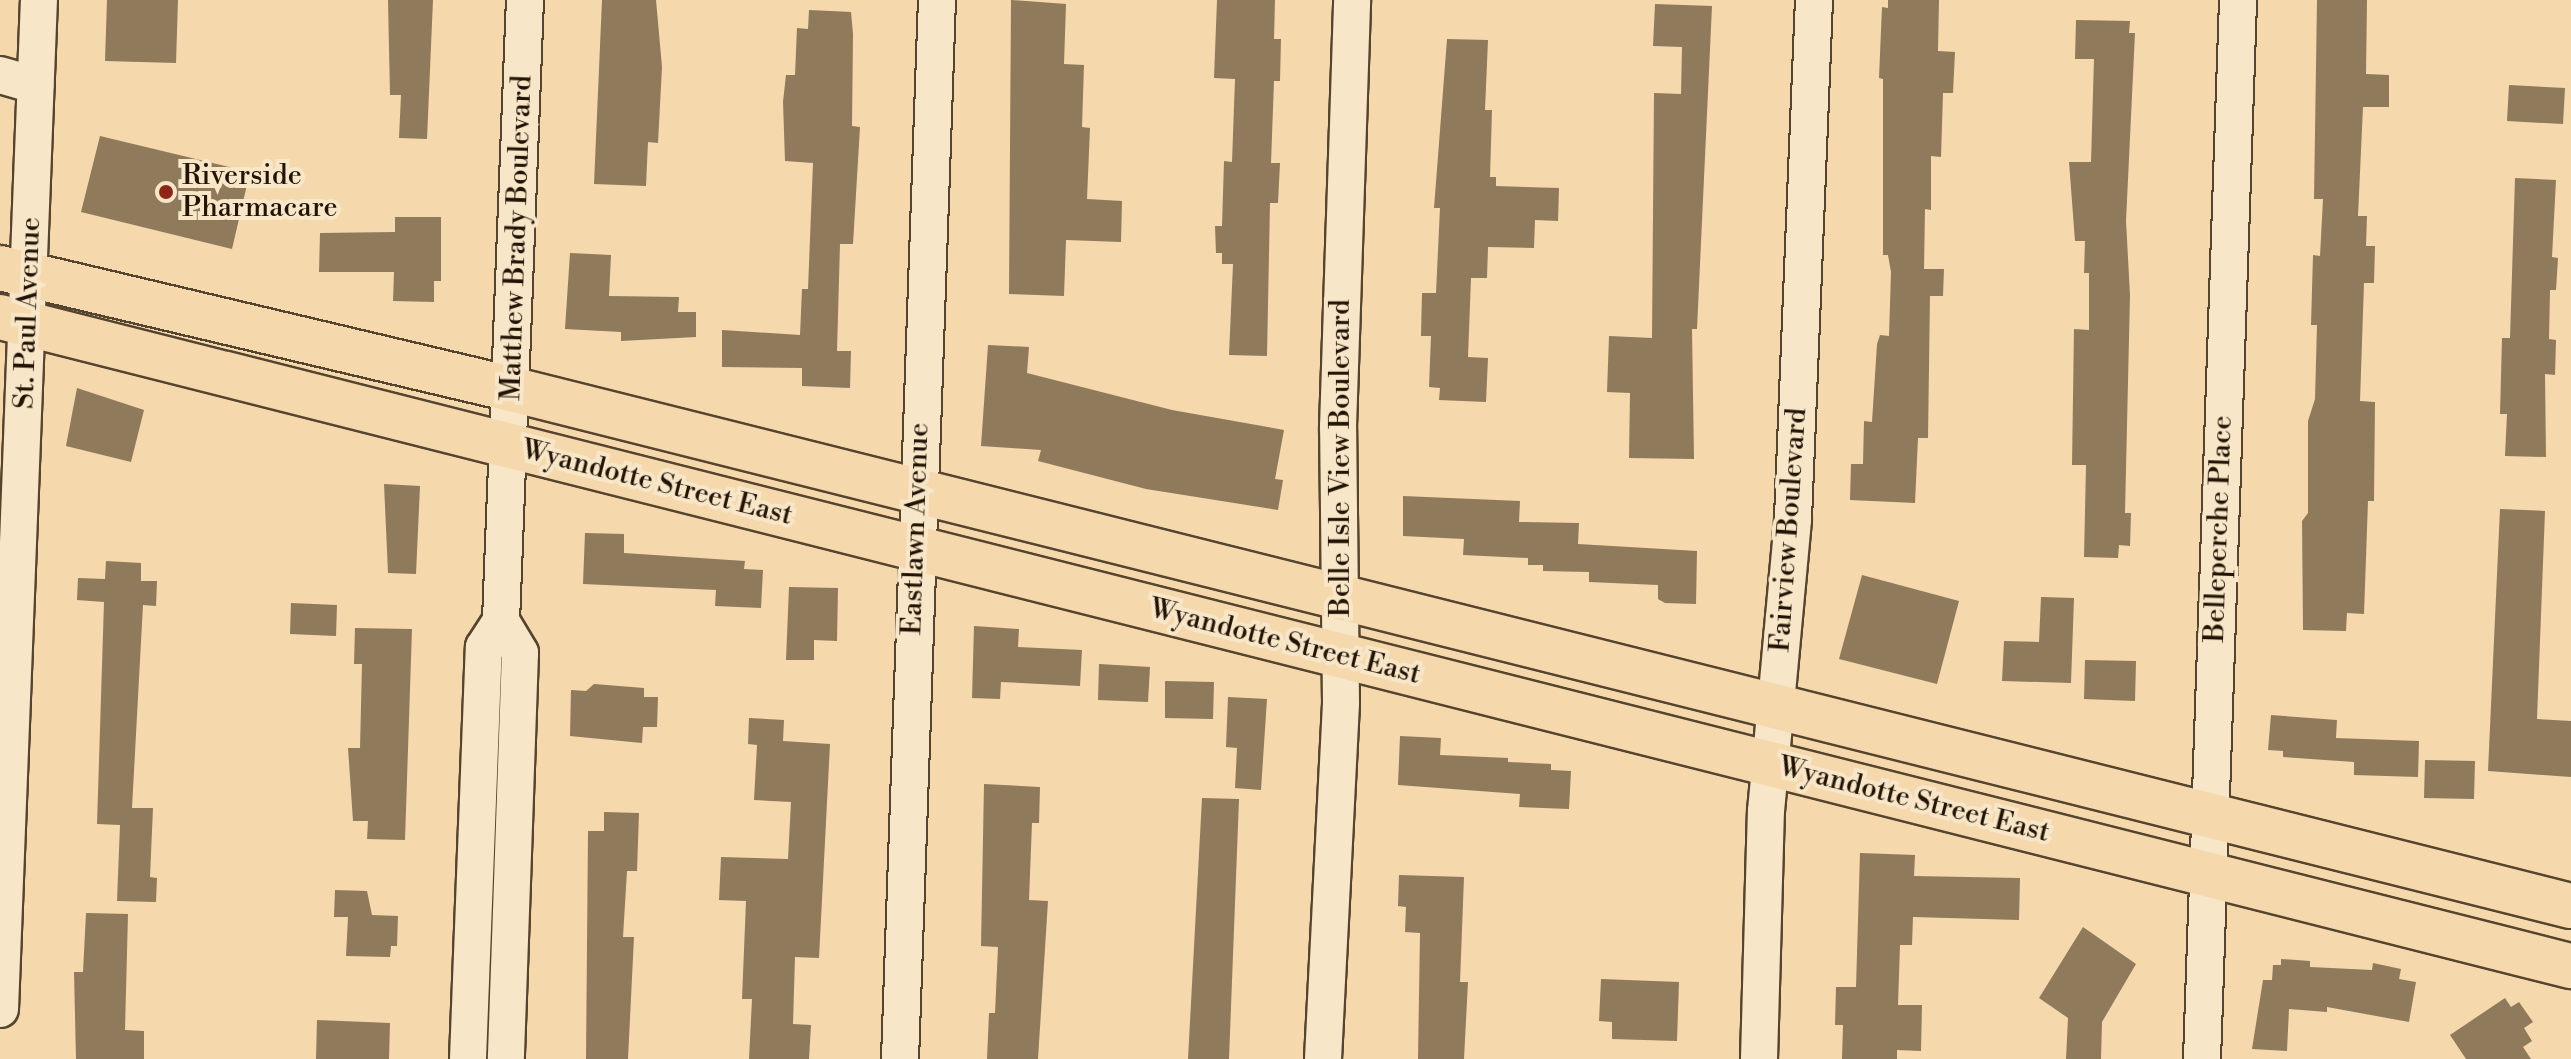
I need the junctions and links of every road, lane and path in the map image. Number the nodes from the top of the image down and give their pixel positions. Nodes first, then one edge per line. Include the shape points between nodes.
1 (39, 0) edge
2 (525, 0) edge
3 (937, 0) edge
4 (1352, 0) edge
5 (1814, 0) edge
6 (2238, 0) edge
7 (0, 75) edge
8 (36, 85) junction
9 (14, 271) edge
10 (14, 320) edge
11 (511, 389) junction
12 (509, 445) junction
13 (918, 491) junction
14 (9, 528) edge
15 (915, 548) junction
16 (1338, 599) junction
17 (501, 621) junction
18 (1341, 656) junction
19 (1776, 707) junction
20 (1771, 764) junction
21 (2209, 815) junction
22 (2207, 874) junction
23 (2571, 906) edge
24 (2571, 966) edge
25 (0, 1009) edge
26 (468, 1059) edge
27 (506, 1059) edge
28 (900, 1059) edge
29 (1323, 1059) edge
30 (1759, 1059) edge
31 (2202, 1059) edge

1 - 8 street, St. Paul Avenue
2 - 11 street, Matthew Brady Boulevard
3 - 13 street, Eastlawn Avenue
4 - 16 street, Belle Isle View Boulevard via 1338,427
5 - 19 street, Fairview Boulevard via 1793,518
6 - 21 street, Belleperche Place
7 - 8 street
8 - 9 street, St. Paul Avenue
9 - 10 street, St. Paul Avenue
9 - 11 main road, Wyandotte Street East
10 - 12 main road, Wyandotte Street East
10 - 14 street, St. Paul Avenue
11 - 12 street, Matthew Brady Boulevard
11 - 13 main road, Wyandotte Street East
12 - 15 main road, Wyandotte Street East
12 - 17 street, Matthew Brady Boulevard
13 - 15 street, Eastlawn Avenue
13 - 16 main road, Wyandotte Street East
14 - 25 street, St. Paul Avenue
15 - 18 main road, Wyandotte Street East
15 - 28 street, Eastlawn Avenue
16 - 18 street, Belle Isle View Boulevard
16 - 19 main road, Wyandotte Street East
17 - 26 street, Matthew Brady Boulevard via 484,647
17 - 27 street via 520,653
18 - 20 main road, Wyandotte Street East
18 - 29 street, Belle Isle View Boulevard
19 - 20 street, Fairview Boulevard
19 - 21 main road, Wyandotte Street East
20 - 22 main road, Wyandotte Street East
20 - 30 street, Fairview Boulevard
21 - 22 street, Belleperche Place
21 - 23 main road, Wyandotte Street East
22 - 24 main road, Wyandotte Street East
22 - 31 street, Belleperche Place

